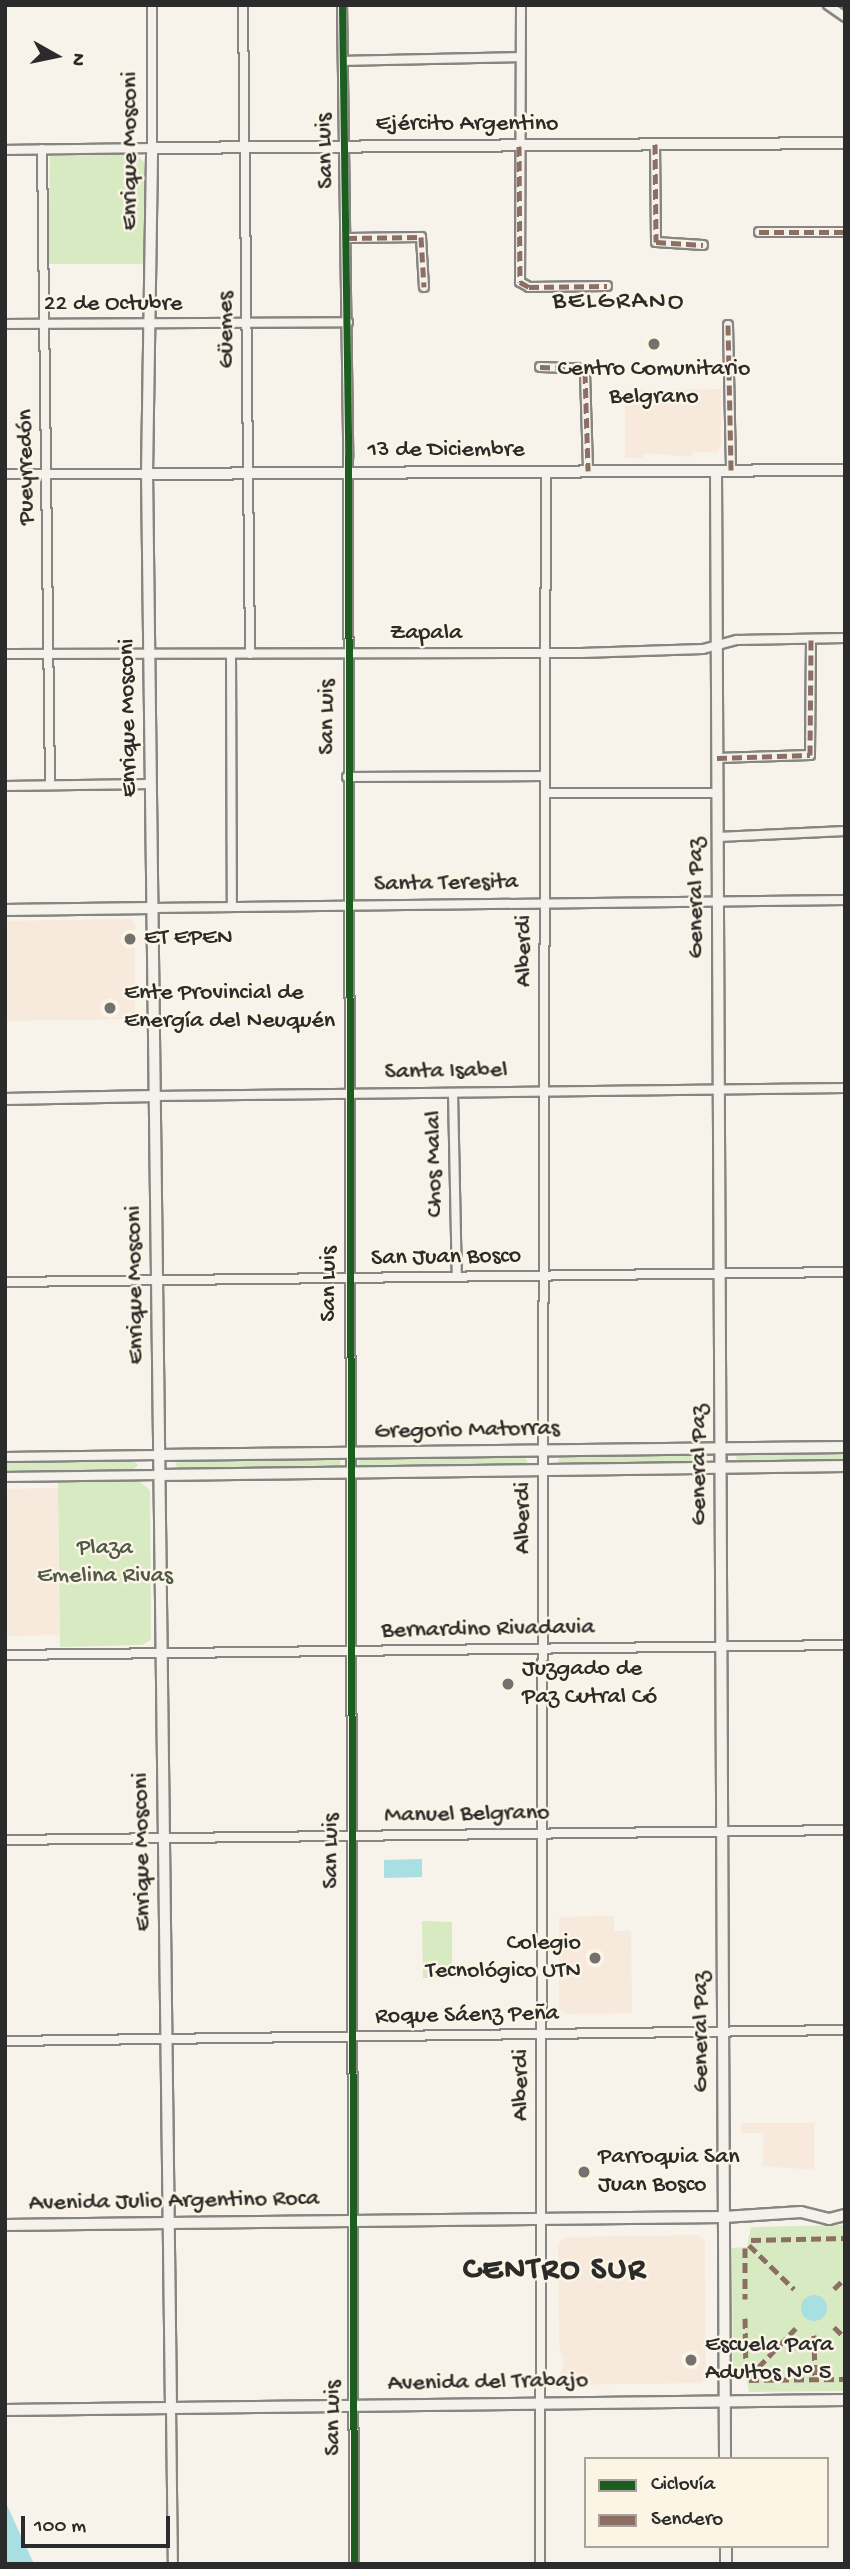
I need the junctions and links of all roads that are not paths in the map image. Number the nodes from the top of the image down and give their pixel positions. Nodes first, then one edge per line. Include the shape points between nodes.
1 (152, 5) edge
2 (243, 5) edge
3 (342, 5) edge
4 (521, 5) edge
5 (828, 5) edge
6 (845, 17) edge
7 (520, 57) junction
8 (343, 61) junction
9 (845, 143) edge
10 (655, 144) junction
11 (519, 146) junction
12 (345, 147) junction
13 (152, 148) junction
14 (244, 148) junction
15 (42, 149) junction
16 (5, 150) edge
17 (759, 232) dead end
18 (845, 232) edge
19 (347, 238) junction
20 (703, 245) dead end
21 (607, 286) dead end
22 (424, 288) dead end
23 (348, 322) junction
24 (246, 323) junction
25 (5, 324) edge
26 (44, 324) junction
27 (150, 324) junction
28 (728, 325) dead end
29 (540, 368) dead end
30 (731, 470) junction
31 (845, 470) edge
32 (546, 471) junction
33 (588, 471) junction
34 (716, 471) junction
35 (347, 472) junction
36 (248, 473) junction
37 (5, 474) edge
38 (46, 474) junction
39 (147, 474) junction
40 (845, 638) edge
41 (811, 639) junction
42 (717, 645) junction
43 (347, 653) junction
44 (545, 653) junction
45 (5, 654) edge
46 (48, 654) junction
47 (149, 654) junction
48 (231, 654) junction
49 (250, 654) junction
50 (718, 758) junction
51 (545, 776) junction
52 (347, 778) junction
53 (151, 784) junction
54 (50, 785) junction
55 (5, 786) edge
56 (545, 793) junction
57 (718, 793) junction
58 (845, 831) edge
59 (718, 837) junction
60 (845, 900) edge
61 (718, 901) junction
62 (545, 904) junction
63 (348, 906) junction
64 (232, 907) junction
65 (152, 908) junction
66 (5, 910) edge
67 (845, 1088) edge
68 (719, 1090) junction
69 (544, 1092) junction
70 (453, 1093) junction
71 (349, 1094) junction
72 (155, 1096) junction
73 (5, 1098) edge
74 (845, 1272) edge
75 (720, 1274) junction
76 (544, 1276) junction
77 (457, 1277) junction
78 (349, 1278) junction
79 (157, 1280) junction
80 (5, 1282) edge
81 (845, 1447) edge
82 (721, 1448) junction
83 (543, 1451) junction
84 (350, 1453) junction
85 (159, 1455) junction
86 (5, 1457) edge
87 (845, 1466) edge
88 (721, 1468) junction
89 (543, 1470) junction
90 (350, 1472) junction
91 (159, 1475) junction
92 (5, 1477) edge
93 (845, 1645) edge
94 (721, 1646) junction
95 (542, 1648) junction
96 (351, 1651) junction
97 (162, 1653) junction
98 (5, 1655) edge
99 (845, 1830) edge
100 (722, 1832) junction
101 (542, 1834) junction
102 (351, 1836) junction
103 (164, 1838) junction
104 (5, 1840) edge
105 (845, 2030) edge
106 (723, 2032) junction
107 (542, 2034) junction
108 (352, 2036) junction
109 (166, 2039) junction
110 (5, 2041) edge
111 (845, 2215) edge
112 (724, 2217) junction
113 (541, 2219) junction
114 (353, 2221) junction
115 (169, 2224) junction
116 (5, 2225) edge
117 (845, 2400) edge
118 (725, 2402) junction
119 (541, 2404) junction
120 (353, 2406) junction
121 (171, 2408) junction
122 (5, 2410) edge
123 (725, 2457) edge
124 (173, 2564) edge
125 (354, 2564) edge
126 (540, 2564) edge

1 - 13 street, Enrique Mosconi
2 - 14 street, Güemes
3 - 8 street, San Luis
4 - 7 street
5 - 6 street
7 - 8 street
7 - 11 street
8 - 12 street, San Luis
9 - 10 main road, Ejército Argentino
10 - 11 main road, Ejército Argentino
10 - 20 street via 656,242
11 - 12 main road, Ejército Argentino
11 - 21 street via 520,282 529,287
12 - 14 main road, Ejército Argentino
12 - 19 street, San Luis
13 - 14 main road, Ejército Argentino
13 - 15 street, Ejército Argentino
13 - 27 main road, Enrique Mosconi
14 - 24 street, Güemes
15 - 16 street, Ejército Argentino
15 - 26 street, Pueyrredón
17 - 18 street
19 - 22 street via 421,237
19 - 23 street, San Luis
23 - 24 street, 22 de Octubre
23 - 35 street, San Luis
24 - 27 street, 22 de Octubre
24 - 36 street, Güemes
25 - 26 street, 22 de Octubre
26 - 27 street, 22 de Octubre
26 - 38 street, Pueyrredón
27 - 39 main road, Enrique Mosconi
28 - 30 street
29 - 33 street via 578,368 586,373
30 - 31 street, 13 de Diciembre
30 - 34 street, 13 de Diciembre
32 - 33 street, 13 de Diciembre
32 - 35 street, 13 de Diciembre
32 - 44 street, Alberdi
33 - 34 street, 13 de Diciembre
34 - 42 street, General Paz
35 - 36 street, 13 de Diciembre
35 - 43 street, San Luis
36 - 39 street, 13 de Diciembre
36 - 49 street, Güemes
37 - 38 street, 13 de Diciembre
38 - 39 street, 13 de Diciembre
38 - 46 street, Pueyrredón
39 - 47 main road, Enrique Mosconi
40 - 41 street, Zapala
41 - 42 street, Zapala
41 - 50 street via 810,755
42 - 44 street, Zapala
42 - 50 street, General Paz
43 - 44 street, Zapala
43 - 49 street, Zapala
43 - 52 street, San Luis
44 - 51 street, Alberdi
45 - 46 street, Zapala
46 - 47 street, Zapala
46 - 54 street, Pueyrredón
47 - 48 street, Zapala
47 - 53 main road, Enrique Mosconi
48 - 49 street, Zapala
48 - 64 street
50 - 57 street, General Paz
51 - 52 street
51 - 56 street, Alberdi
52 - 63 street, San Luis
53 - 54 street
53 - 65 main road, Enrique Mosconi
54 - 55 street
56 - 57 street
56 - 62 street, Alberdi
57 - 59 street, General Paz
58 - 59 street
59 - 61 street, General Paz
60 - 61 street, Santa Teresita
61 - 62 street, Santa Teresita
61 - 68 street, General Paz
62 - 63 street, Santa Teresita
62 - 69 street, Alberdi
63 - 64 street, Santa Teresita
63 - 71 street, San Luis
64 - 65 street, Santa Teresita
65 - 66 main road, Santa Teresita
65 - 72 main road, Enrique Mosconi
67 - 68 street, Santa Isabel
68 - 69 street, Santa Isabel
68 - 75 street, General Paz
69 - 70 street, Santa Isabel
69 - 76 street, Alberdi
70 - 71 street, Santa Isabel
70 - 77 street, Chos Malal
71 - 72 street, Santa Isabel
71 - 78 street, San Luis
72 - 73 main road, Santa Isabel
72 - 79 main road, Enrique Mosconi
74 - 75 street, San Juan Bosco
75 - 76 street, San Juan Bosco
75 - 82 street, General Paz
76 - 77 street, San Juan Bosco
76 - 83 street, Alberdi
77 - 78 street, San Juan Bosco
78 - 79 street, San Juan Bosco
78 - 84 street, San Luis
79 - 80 street, San Juan Bosco
79 - 85 main road, Enrique Mosconi
81 - 82 main road, Gregorio Matorras
82 - 83 main road, Gregorio Matorras
82 - 88 street, General Paz
83 - 84 main road, Gregorio Matorras
83 - 89 street, Alberdi
84 - 85 main road, Gregorio Matorras
84 - 90 street, San Luis
85 - 86 street, Gregorio Matorras
85 - 91 main road, Enrique Mosconi
87 - 88 main road, Gregorio Matorras
88 - 89 main road, Gregorio Matorras
88 - 94 street, General Paz
89 - 90 main road, Gregorio Matorras
89 - 95 street, Alberdi
90 - 91 main road, Gregorio Matorras
90 - 96 street, San Luis
91 - 92 street, Gregorio Matorras
91 - 97 main road, Enrique Mosconi
93 - 94 street, Bernardino Rivadavia
94 - 95 street, Bernardino Rivadavia
94 - 100 street, General Paz
95 - 96 street, Bernardino Rivadavia
95 - 101 street, Alberdi
96 - 97 street, Bernardino Rivadavia
96 - 102 street, San Luis
97 - 98 street, Bernardino Rivadavia
97 - 103 main road, Enrique Mosconi
99 - 100 street, Manuel Belgrano
100 - 101 street, Manuel Belgrano
100 - 106 street, General Paz
101 - 102 street, Manuel Belgrano
101 - 107 street, Alberdi
102 - 103 street, Manuel Belgrano
102 - 108 street, San Luis
103 - 104 street, Manuel Belgrano
103 - 109 main road, Enrique Mosconi
105 - 106 street, Roque Sáenz Peña
106 - 107 street, Roque Sáenz Peña
106 - 112 street, General Paz
107 - 108 street, Roque Sáenz Peña
107 - 113 street, Alberdi
108 - 109 street, Roque Sáenz Peña
108 - 114 street, San Luis
109 - 110 street, Roque Sáenz Peña
109 - 115 main road, Enrique Mosconi
111 - 112 street, Avenida Julio Argentino Roca via 829,2219 801,2212
112 - 113 street, Avenida Julio Argentino Roca
112 - 118 street, General Paz
113 - 114 street, Avenida Julio Argentino Roca
113 - 119 street, Alberdi
114 - 115 street, Avenida Julio Argentino Roca
114 - 120 street, San Luis
115 - 116 main road, Avenida Julio Argentino Roca
115 - 121 main road, Enrique Mosconi
117 - 118 street, Avenida del Trabajo
118 - 119 street, Avenida del Trabajo
118 - 123 street, General Paz
119 - 120 street, Avenida del Trabajo
119 - 126 street, Alberdi
120 - 121 street, Avenida del Trabajo
120 - 125 street, San Luis
121 - 122 main road, Avenida del Trabajo
121 - 124 street, Enrique Mosconi

